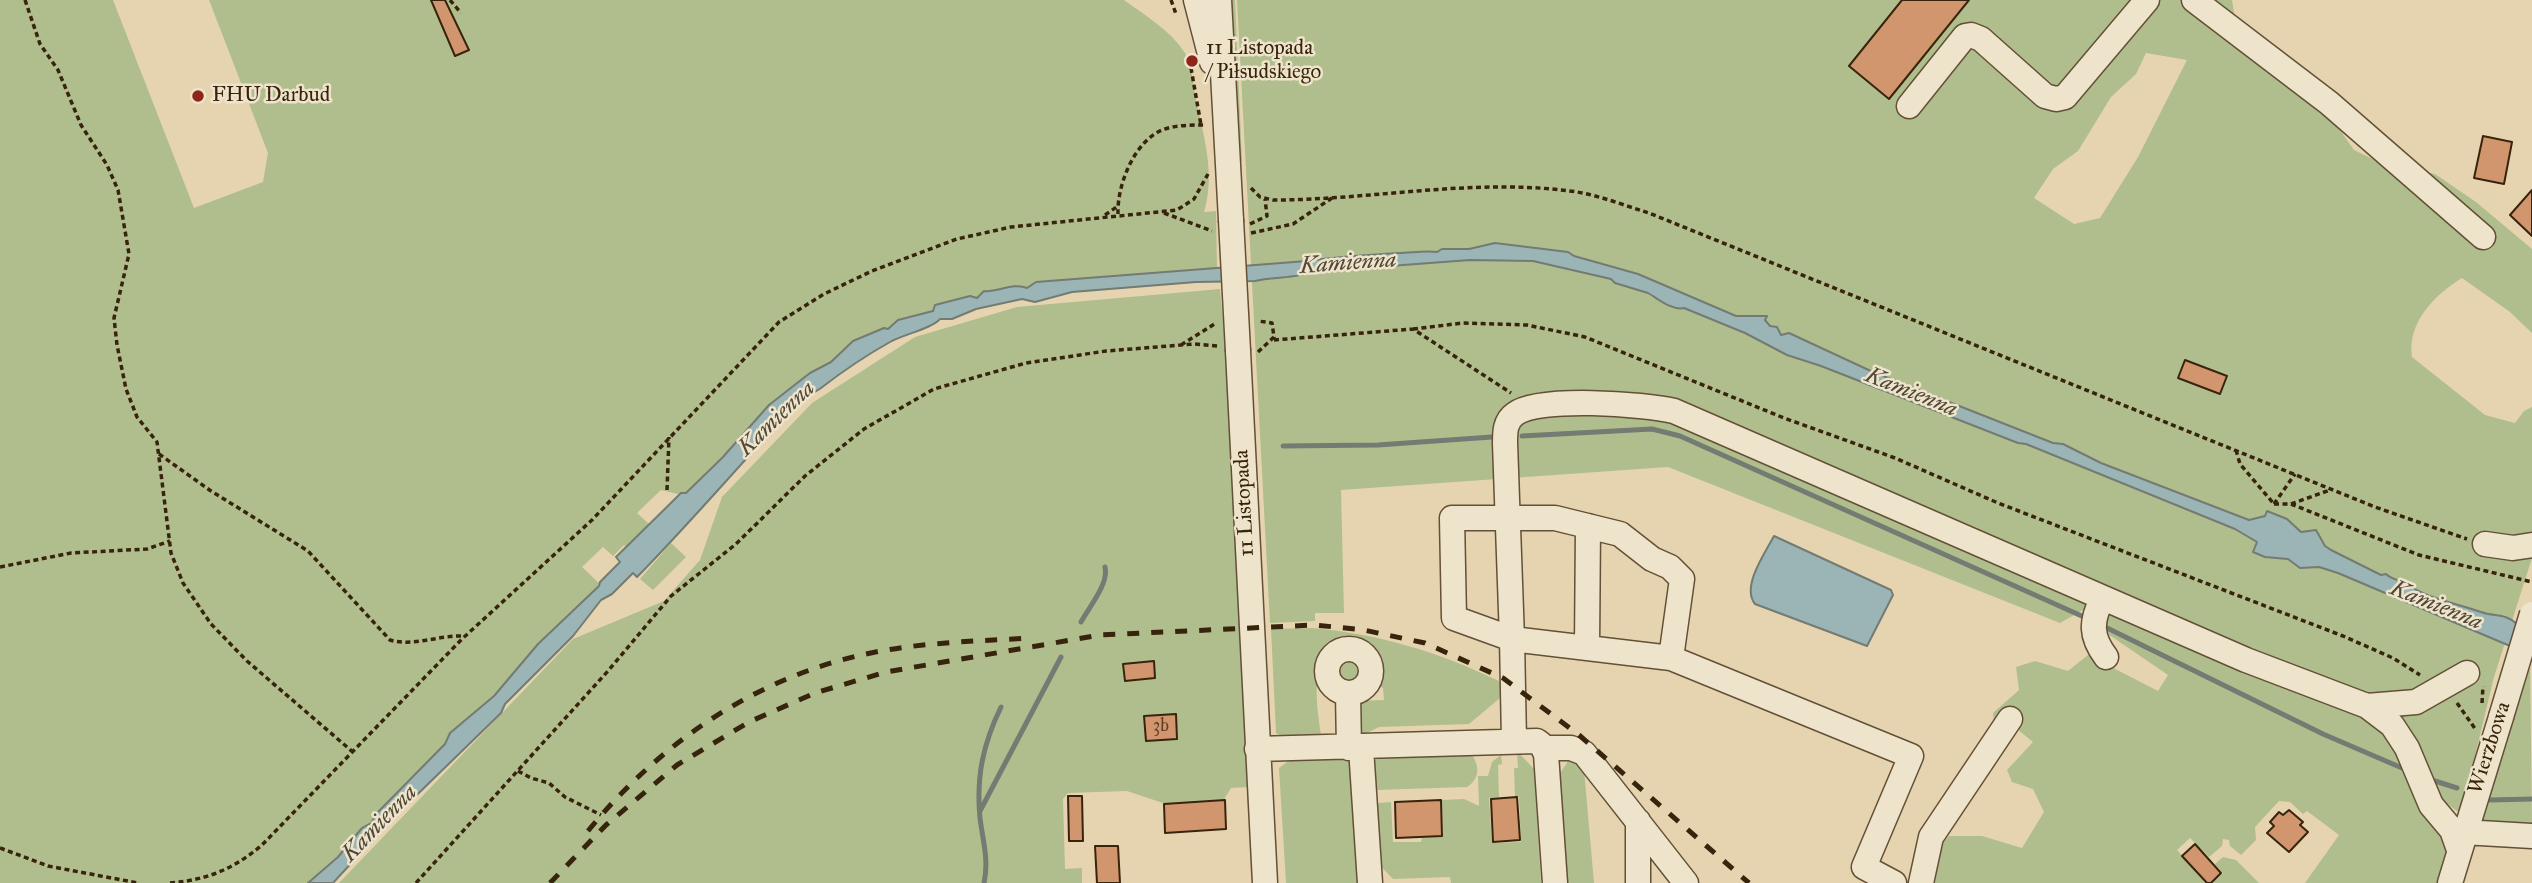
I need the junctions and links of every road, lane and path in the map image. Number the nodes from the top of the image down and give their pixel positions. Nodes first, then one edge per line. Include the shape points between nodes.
1 (25, 0) edge
2 (450, 0) edge
3 (1196, 0) edge
4 (1219, 0) edge
5 (2147, 0) edge
6 (2194, 0) edge
7 (461, 13) dead end
8 (1197, 99) dead end
9 (1909, 106) dead end
10 (1213, 124) junction
11 (1191, 126) dead end
12 (1237, 173) junction
13 (1265, 199) junction
14 (1118, 206) junction
15 (1118, 215) junction
16 (1267, 216) dead end
17 (1101, 217) junction
18 (2483, 237) dead end
19 (1273, 325) dead end
20 (1413, 329) junction
21 (1274, 340) junction
22 (1249, 351) junction
23 (1534, 407) junction
24 (669, 437) junction
25 (2236, 450) junction
26 (159, 453) junction
27 (2295, 474) junction
28 (2332, 489) junction
29 (667, 490) dead end
30 (2274, 504) junction
31 (2291, 504) junction
32 (1507, 518) junction
33 (1588, 526) junction
34 (170, 541) junction
35 (2484, 544) joint
36 (2532, 545) edge
37 (0, 567) edge
38 (2532, 582) edge
39 (2102, 599) junction
40 (2532, 614) edge
41 (466, 636) junction
42 (1512, 639) junction
43 (1587, 647) junction
44 (2106, 656) dead end
45 (1671, 658) junction
46 (2467, 673) dead end
47 (2439, 690) junction
48 (1348, 693) dead end
49 (2367, 706) junction
50 (2010, 719) dead end
51 (1514, 741) junction
52 (2493, 741) junction
53 (1355, 748) junction
54 (1544, 748) junction
55 (1257, 749) junction
56 (354, 753) junction
57 (518, 771) junction
58 (601, 815) dead end
59 (1638, 821) junction
60 (2463, 832) junction
61 (2532, 836) edge
62 (0, 848) edge
63 (138, 883) edge
64 (170, 883) edge
65 (416, 883) edge
66 (1265, 883) edge
67 (1370, 883) edge
68 (1555, 883) edge
69 (1638, 883) edge
70 (1686, 883) edge
71 (1894, 883) edge
72 (1921, 883) edge
73 (2450, 883) edge

1 - 26 path via 40,44 58,70 80,125 118,190 129,254 114,318 117,345 126,389
2 - 7 path
3 - 10 street, 11 Listopada
4 - 10 street, 11 Listopada
5 - 9 street via 2065,97 2048,98 1971,35 1965,36
6 - 18 street via 2329,103
8 - 10 path
10 - 12 street, 11 Listopada
11 - 14 path via 1159,131 1141,147
12 - 13 path
12 - 15 path via 1207,174 1184,208
12 - 22 street, 11 Listopada, bridge via 1231,220
13 - 16 path
13 - 25 path via 1501,188 1581,193 1649,213
14 - 15 path
14 - 17 path
15 - 17 path
17 - 24 path via 1011,227 957,239 824,294 779,322
19 - 21 path
20 - 21 path
20 - 23 path
20 - 47 path via 1493,323 1541,326 1585,337 2343,636 2393,658
21 - 22 path
22 - 55 street, 11 Listopada
22 - 57 path via 1194,344 1047,358 934,389 864,429 671,596
23 - 32 street via 1512,415 1505,430
23 - 39 street via 1634,403 1674,411
24 - 29 path
24 - 41 path via 592,520
25 - 27 path
25 - 30 path via 2240,464
26 - 34 path
26 - 41 path via 308,551 390,640 402,644 444,635
27 - 28 path
27 - 30 path
28 - 31 path
28 - 35 path
30 - 31 path
31 - 38 path via 2419,555
32 - 33 street via 1555,518
32 - 42 street
32 - 42 street via 1452,518 1454,618
33 - 43 street
33 - 45 street via 1620,534 1682,579
34 - 37 path via 146,549 71,553
34 - 56 path via 183,583 211,624 285,696
35 - 36 street
39 - 44 street via 2092,625 2094,638
39 - 49 street
40 - 52 street, Wierzbowa, bridge
41 - 56 path
42 - 43 street
42 - 51 street
43 - 45 street
45 - 71 street via 1911,756 1864,867
46 - 47 street
47 - 49 street via 2416,702
47 - 52 path via 2463,707 2480,735
48 - 53 street
49 - 60 street via 2392,725 2407,748 2431,805 2452,830
50 - 72 street via 1931,837
51 - 53 street
51 - 54 street via 1536,741
52 - 60 street, Wierzbowa
53 - 55 street
53 - 67 street
54 - 59 street via 1584,753
54 - 68 street
55 - 66 street, 11 Listopada
56 - 64 path via 243,861 208,877
57 - 58 path via 549,783 565,797
57 - 65 path
59 - 69 street
59 - 70 street
60 - 61 street
60 - 73 street, Wierzbowa
62 - 63 path via 48,866

